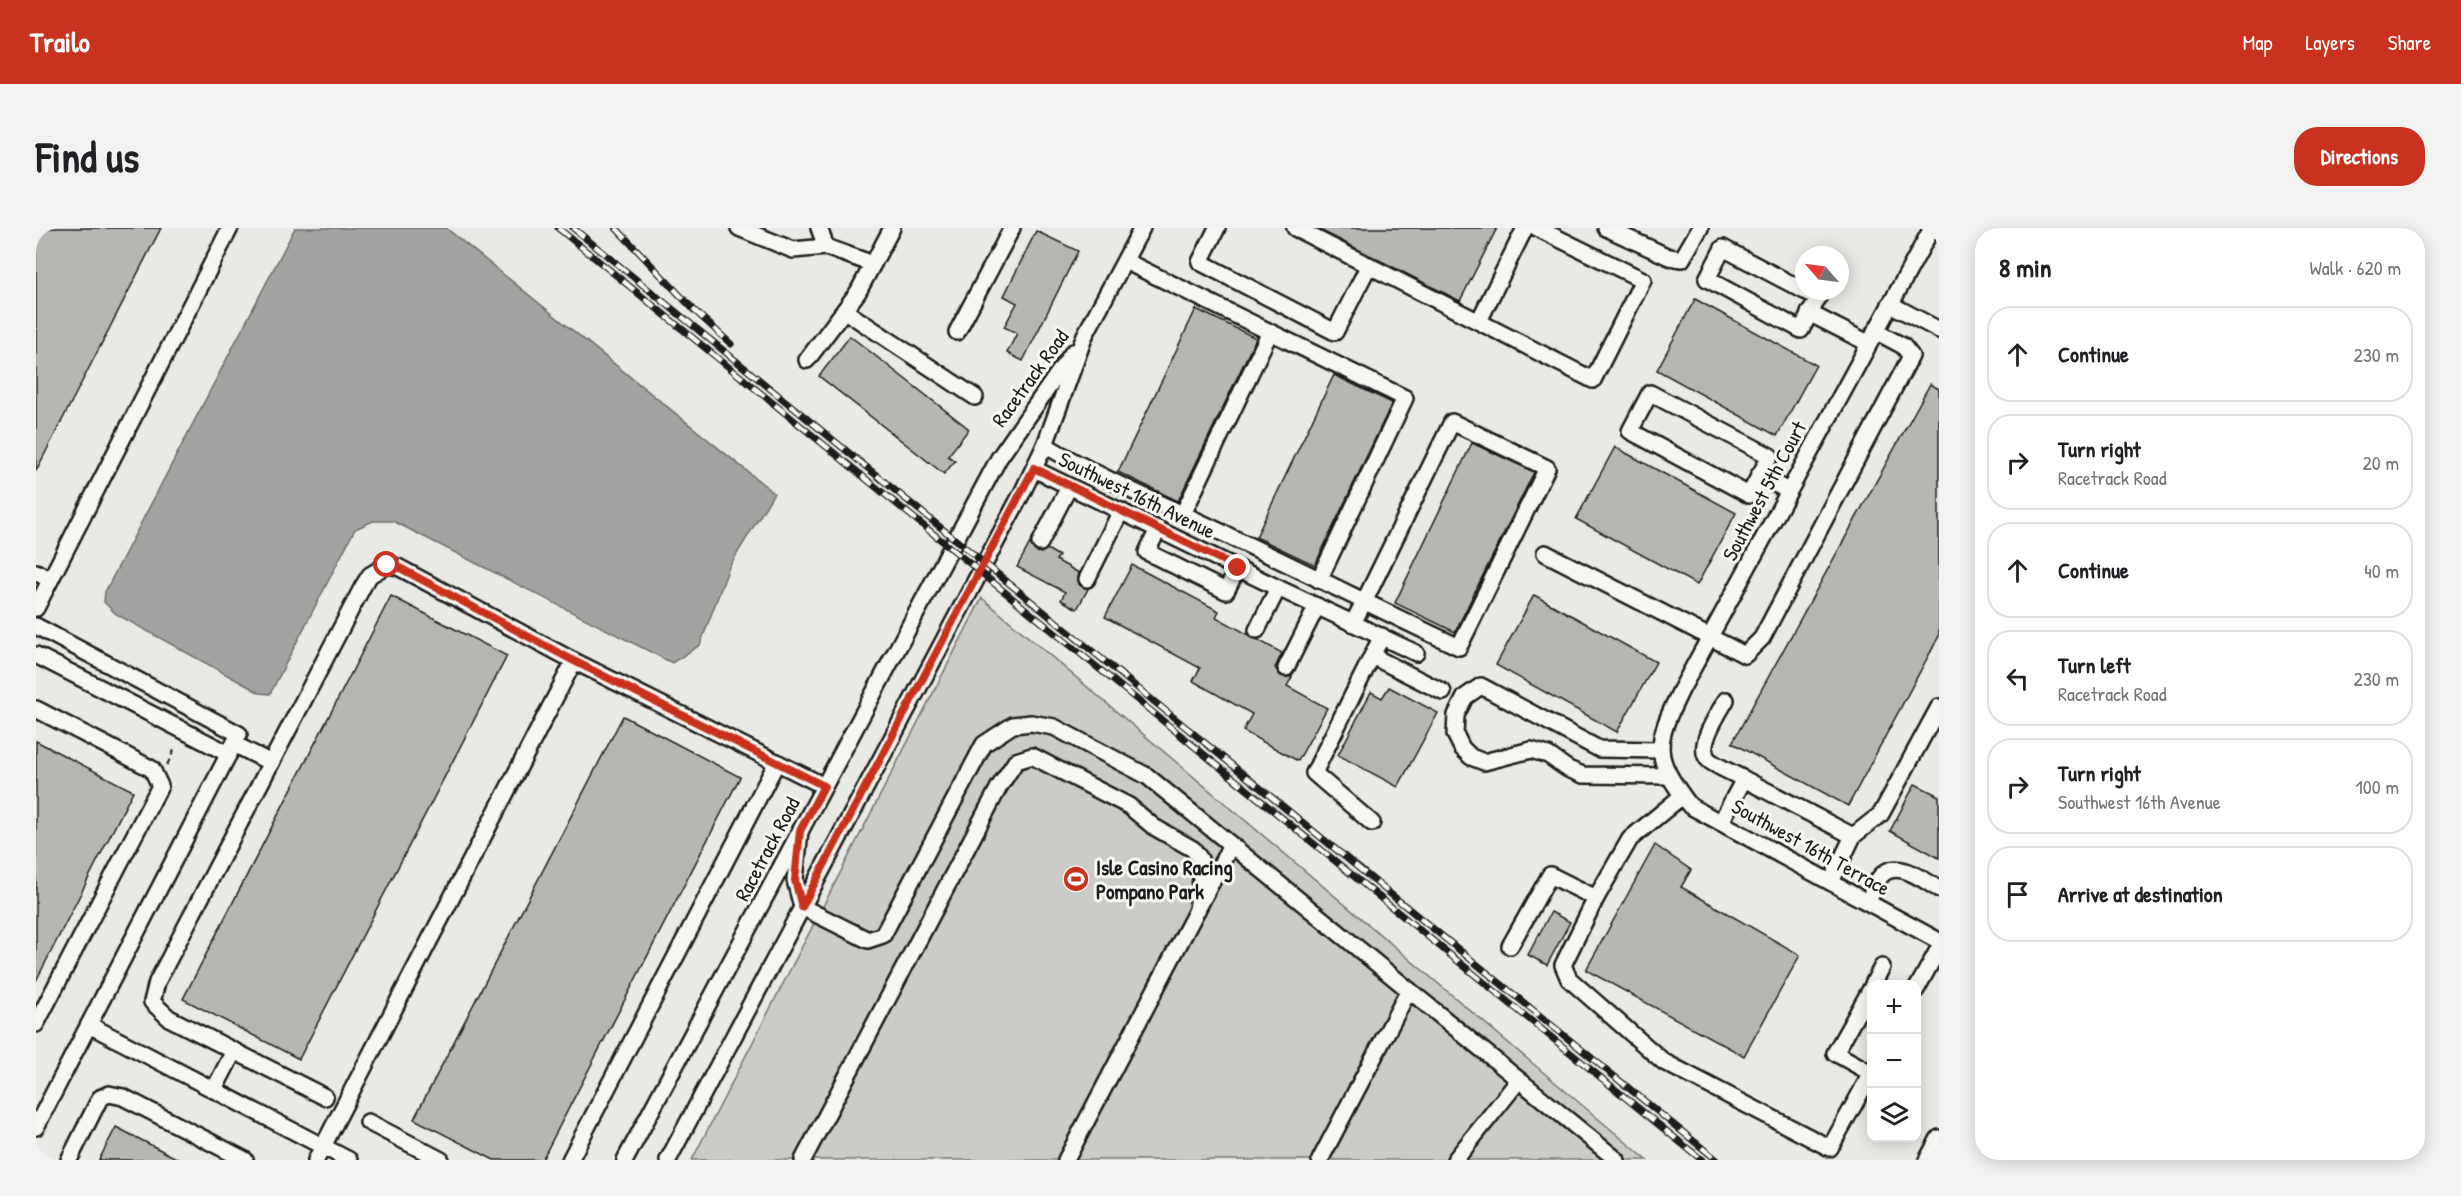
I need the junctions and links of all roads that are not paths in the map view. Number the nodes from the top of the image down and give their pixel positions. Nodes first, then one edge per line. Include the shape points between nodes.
1 (230, 228) edge
2 (739, 228) edge
3 (819, 228) edge
4 (892, 228) edge
5 (1142, 228) edge
6 (1217, 228) edge
7 (1295, 228) edge
8 (1606, 228) edge
9 (1700, 228) edge
10 (1932, 228) edge
11 (1529, 229) edge
12 (1007, 230) edge
13 (826, 247) junction
14 (1125, 261) junction
15 (873, 264) junction
16 (1369, 265) junction
17 (1890, 304) junction
18 (845, 311) junction
19 (1809, 313) junction
20 (1479, 321) junction
21 (1937, 323) edge
22 (957, 332) dead end
23 (1269, 334) junction
24 (1086, 335) junction
25 (1872, 337) junction
26 (807, 360) dead end
27 (975, 397) dead end
28 (1045, 445) junction
29 (1034, 468) junction
30 (1759, 475) junction
31 (1069, 487) junction
32 (1788, 491) junction
33 (1121, 510) junction
34 (1183, 514) junction
35 (1158, 529) junction
36 (1040, 543) dead end
37 (1545, 553) dead end
38 (1238, 568) junction
39 (36, 572) edge
40 (1087, 579) dead end
41 (50, 580) junction
42 (1319, 580) junction
43 (1278, 588) junction
44 (1364, 602) junction
45 (1317, 606) junction
46 (36, 608) edge
47 (1353, 623) junction
48 (36, 626) edge
49 (1257, 630) dead end
50 (1382, 636) junction
51 (1709, 638) junction
52 (1416, 653) dead end
53 (36, 654) edge
54 (1372, 656) junction
55 (574, 661) junction
56 (1286, 668) dead end
57 (1443, 692) dead end
58 (1726, 700) dead end
59 (36, 709) edge
60 (1938, 711) edge
61 (234, 744) junction
62 (1661, 750) junction
63 (777, 762) junction
64 (271, 763) junction
65 (1669, 778) junction
66 (1744, 779) junction
67 (824, 786) junction
68 (1682, 796) junction
69 (1721, 822) junction
70 (1372, 823) dead end
71 (800, 831) junction
72 (1853, 836) junction
73 (1231, 845) junction
74 (1831, 882) junction
75 (1939, 889) edge
76 (1596, 898) junction
77 (1868, 902) junction
78 (802, 907) junction
79 (1197, 910) junction
80 (1939, 941) edge
81 (1510, 946) dead end
82 (1939, 948) edge
83 (1882, 967) dead end
84 (1875, 980) edge
85 (1921, 982) edge
86 (1409, 990) junction
87 (1867, 995) edge
88 (36, 1023) edge
89 (88, 1025) junction
90 (234, 1051) junction
91 (1867, 1070) edge
92 (1867, 1079) edge
93 (1519, 1080) junction
94 (214, 1090) junction
95 (325, 1097) dead end
96 (368, 1122) dead end
97 (36, 1127) edge
98 (1939, 1138) edge
99 (319, 1153) edge
100 (69, 1160) edge
101 (245, 1160) edge
102 (349, 1160) edge
103 (441, 1160) edge
104 (570, 1160) edge
105 (625, 1160) edge
106 (668, 1160) edge
107 (803, 1160) edge
108 (1066, 1160) edge
109 (1320, 1160) edge
110 (1455, 1160) edge
111 (1617, 1160) edge
112 (1927, 1160) edge

1 - 41 street
2 - 13 street via 793,250
3 - 13 street
4 - 15 street
5 - 14 street
6 - 16 street via 1200,262 1335,332
7 - 16 street
8 - 9 street via 1669,257 1682,259
10 - 17 street, Southwest 5th Court
11 - 20 street
11 - 20 street via 1643,280 1593,380
12 - 22 street
13 - 15 street
14 - 23 street
14 - 24 street
15 - 18 street
16 - 20 street
17 - 21 street
17 - 25 street, Southwest 5th Court
18 - 26 street
18 - 27 street
19 - 19 street via 1800,330 1707,279 1723,248 1818,298
19 - 25 street
23 - 34 street
23 - 42 street via 1406,398
24 - 28 street, Racetrack Road
24 - 67 street, Racetrack Road via 999,458
25 - 32 street, Southwest 5th Court
25 - 51 street via 1903,346 1911,356 1762,638 1745,655
28 - 29 street, Racetrack Road
28 - 34 street via 1076,464
29 - 31 street, Southwest 16th Avenue
29 - 78 street, Racetrack Road
30 - 30 street via 1770,456 1650,393 1630,431 1749,495
30 - 32 street
31 - 33 street, Southwest 16th Avenue
31 - 36 street
32 - 51 street, Southwest 5th Court
33 - 35 street, Southwest 16th Avenue
33 - 40 street
34 - 42 street
35 - 38 street, Southwest 16th Avenue
35 - 38 street via 1147,552 1226,591
37 - 51 street
38 - 43 street, Southwest 16th Avenue
39 - 41 street
41 - 46 street
42 - 44 street
43 - 45 street, Southwest 16th Avenue
43 - 49 street
44 - 44 street via 1452,422 1547,468 1459,647
44 - 47 street
45 - 47 street, Southwest 16th Avenue
45 - 56 street
47 - 50 street, Southwest 16th Avenue
48 - 61 street
50 - 52 street, Southwest 16th Avenue
50 - 54 street
51 - 62 street, Southwest 5th Court via 1663,727
53 - 61 street
54 - 57 street
54 - 70 street via 1314,773
55 - 63 street
55 - 64 street via 398,567 387,565 370,575 363,586
55 - 99 street
58 - 66 street via 1706,736 1704,752 1708,760
59 - 88 street via 152,769 160,786
60 - 72 street via 1881,814
61 - 64 street
61 - 89 street
62 - 65 street, Southwest 5th Court
62 - 65 street via 1599,749 1480,686 1465,697 1456,715 1455,735 1462,748 1484,762 1531,750 1548,754 1583,775
63 - 67 street
63 - 104 street
64 - 90 street via 157,982 152,1002 169,1018
65 - 68 street, Southwest 16th Terrace
66 - 69 street
66 - 72 street
67 - 71 street, Racetrack Road
68 - 69 street, Southwest 16th Terrace via 1690,806
68 - 76 street via 1630,839
69 - 74 street, Southwest 16th Terrace
71 - 78 street via 795,880
71 - 105 street, Racetrack Road
72 - 74 street
73 - 78 street via 1147,776 1054,727 1013,725 984,744 883,934 868,940
73 - 79 street
73 - 86 street
74 - 77 street, Southwest 16th Terrace
75 - 77 street via 1908,872 1889,870 1881,876
76 - 81 street via 1550,875
76 - 92 street via 1563,965 1569,979 1664,1062 1830,1148
77 - 80 street, Southwest 16th Terrace
78 - 106 street, Racetrack Road
79 - 107 street via 1200,859 1193,849 1154,827 1129,806 1032,756 1016,761
79 - 108 street
82 - 85 street
83 - 84 street
86 - 93 street
86 - 109 street
87 - 91 street via 1835,1053
89 - 94 street
89 - 97 street
90 - 94 street
90 - 95 street
93 - 110 street
93 - 111 street
94 - 99 street
96 - 103 street
98 - 112 street
99 - 102 street
100 - 101 street via 100,1098 109,1094 123,1097

